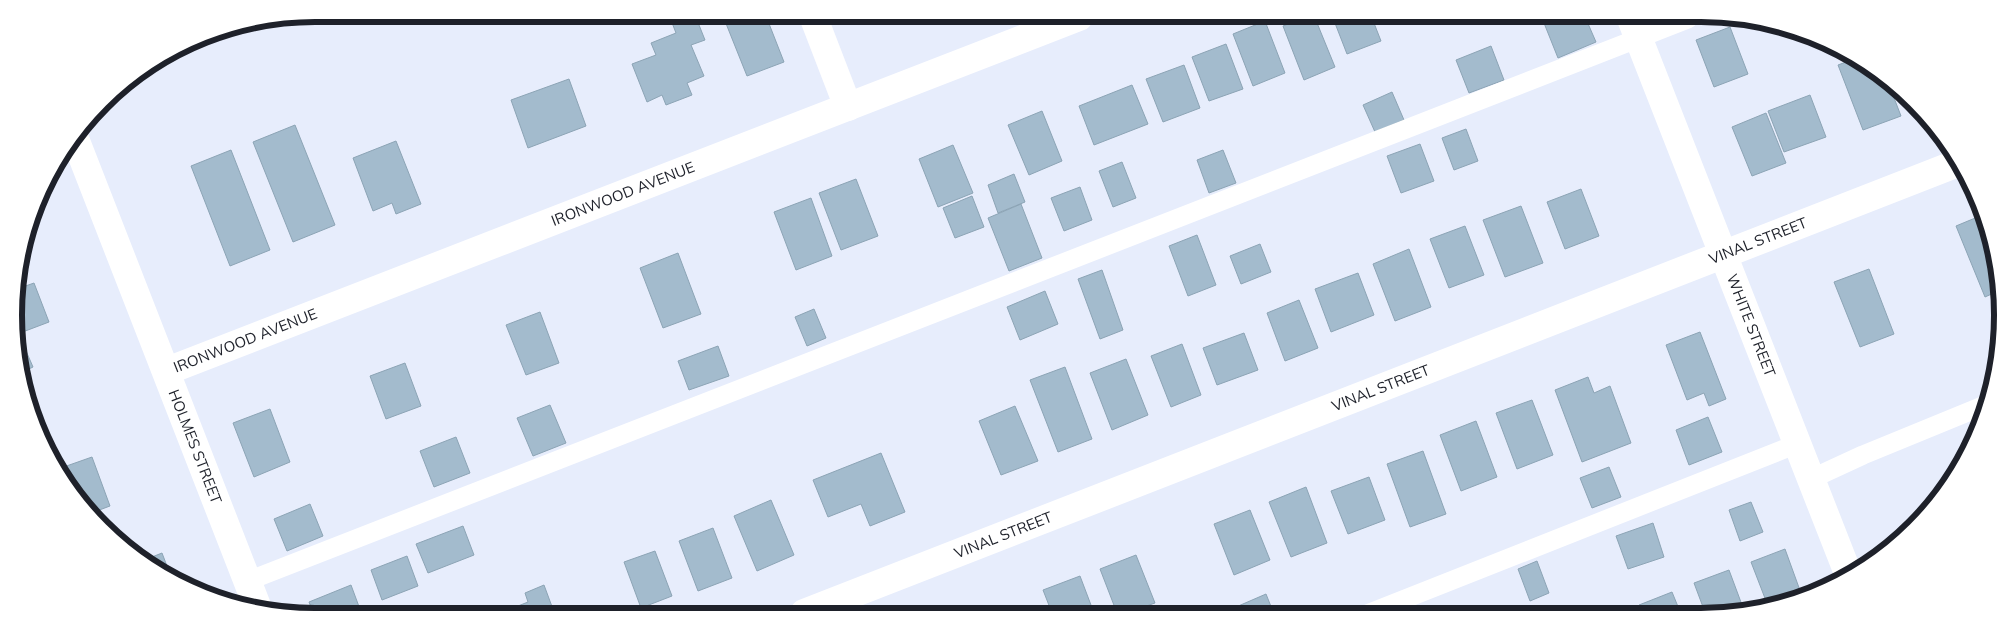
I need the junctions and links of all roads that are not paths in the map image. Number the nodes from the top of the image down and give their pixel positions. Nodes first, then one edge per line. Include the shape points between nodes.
1 (814, 22) edge
2 (1066, 22) edge
3 (1672, 22) edge
4 (1635, 29) edge
5 (848, 107) junction
6 (78, 145) edge
7 (1952, 165) edge
8 (1723, 255) junction
9 (167, 371) junction
10 (1979, 408) edge
11 (1798, 444) junction
12 (1812, 479) junction
13 (1847, 569) edge
14 (248, 581) junction
15 (256, 603) edge
16 (817, 608) edge
17 (1382, 608) edge

1 - 5 street
2 - 5 street, IRONWOOD AVENUE
3 - 4 lane
4 - 8 street, WHITE STREET
4 - 14 lane
5 - 9 street, IRONWOOD AVENUE
6 - 9 street, HOLMES STREET
7 - 8 street, VINAL STREET
8 - 11 street, WHITE STREET
8 - 16 street, VINAL STREET
9 - 14 street, HOLMES STREET
10 - 12 lane
11 - 12 street, WHITE STREET
11 - 17 lane
12 - 13 street, WHITE STREET
14 - 15 street, HOLMES STREET

